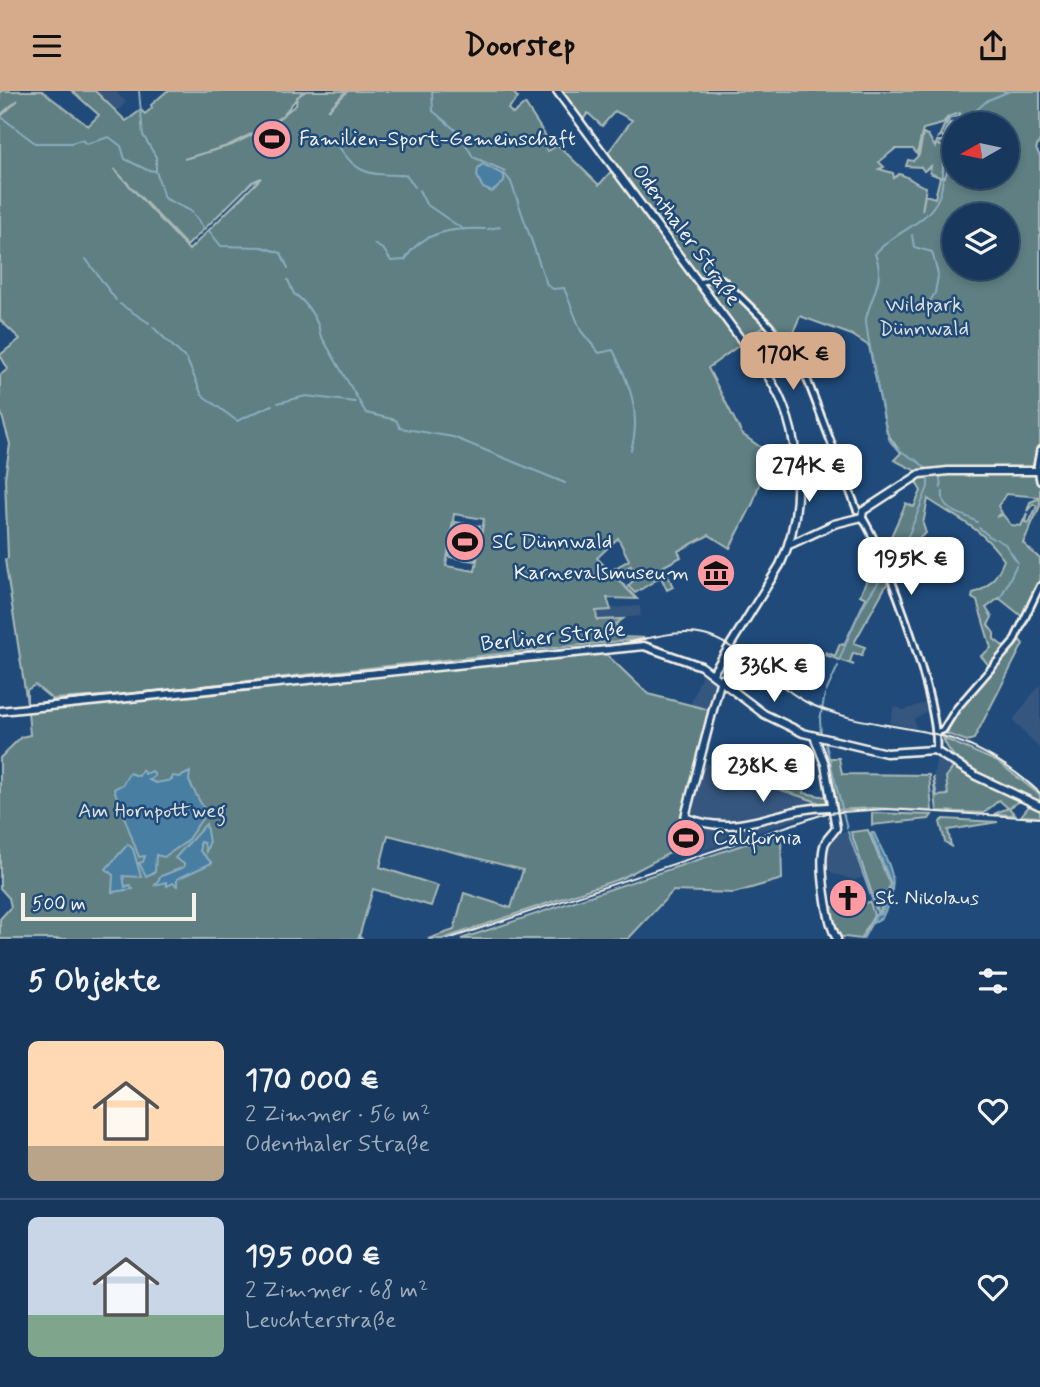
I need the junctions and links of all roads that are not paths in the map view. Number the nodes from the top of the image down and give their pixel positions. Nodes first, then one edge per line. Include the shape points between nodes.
1 (557, 91) edge
2 (699, 283) junction
3 (1040, 450) edge
4 (1039, 472) edge
5 (1040, 481) edge
6 (860, 514) junction
7 (789, 545) junction
8 (1040, 586) edge
9 (713, 674) junction
10 (721, 679) junction
11 (0, 711) edge
12 (935, 733) junction
13 (814, 736) junction
14 (936, 751) junction
15 (1040, 806) edge
16 (831, 807) junction
17 (836, 938) edge

1 - 2 main road, Odenthaler Straße
2 - 6 street via 722,279 797,359
2 - 7 main road, Odenthaler Straße via 768,376 783,404 795,460
3 - 4 street
4 - 5 street
4 - 6 main road via 927,473
6 - 7 main road
6 - 12 street via 897,594
7 - 9 main road, Odenthaler Straße
8 - 12 street via 1011,646 943,730
9 - 10 main road, Berliner Straße
9 - 11 main road, Berliner Straße via 671,653 640,646
10 - 13 main road, Berliner Straße via 764,714
10 - 16 main road via 685,817 734,827 774,815
12 - 14 street
13 - 14 main road, Berliner Straße via 886,753
13 - 16 main road via 825,764
14 - 15 main road via 972,775
16 - 17 main road via 836,828 824,845 824,874

